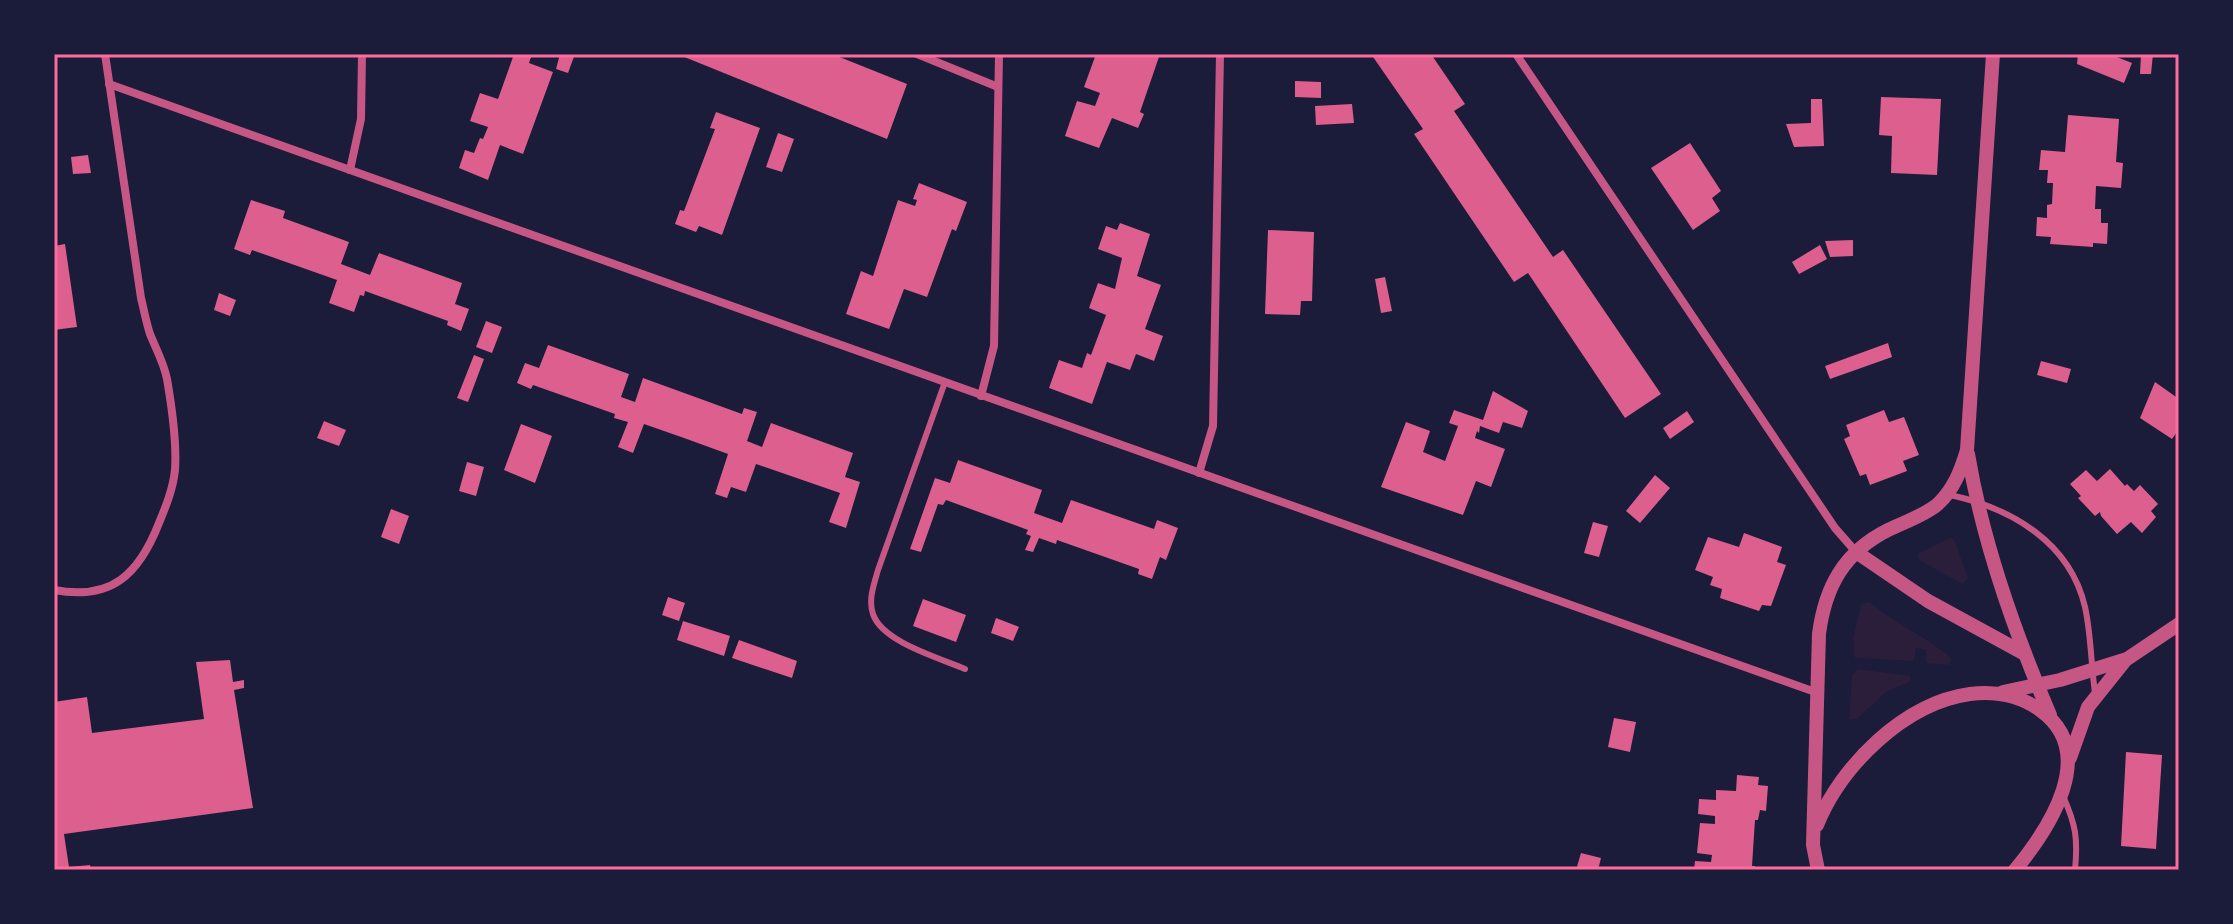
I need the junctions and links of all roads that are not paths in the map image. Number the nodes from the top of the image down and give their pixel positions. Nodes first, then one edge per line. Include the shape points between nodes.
1 (105, 54) edge
2 (362, 54) edge
3 (917, 54) edge
4 (999, 54) edge
5 (1220, 54) edge
6 (1516, 54) edge
7 (1993, 54) edge
8 (109, 84) junction
9 (998, 87) junction
10 (350, 170) junction
11 (945, 382) junction
12 (981, 396) junction
13 (1967, 450) junction
14 (1199, 473) junction
15 (1946, 495) junction
16 (1976, 502) junction
17 (1856, 552) junction
18 (54, 590) edge
19 (2179, 624) edge
20 (2025, 654) junction
21 (2127, 659) junction
22 (965, 669) dead end
23 (2092, 671) junction
24 (2038, 686) junction
25 (1818, 693) junction
26 (1993, 693) junction
27 (2095, 696) junction
28 (2053, 722) junction
29 (2067, 767) junction
30 (2062, 794) junction
31 (1813, 849) junction
32 (1809, 870) edge
33 (1818, 870) edge
34 (2015, 870) edge
35 (2075, 870) edge

1 - 8 street
2 - 10 street via 361,119
3 - 9 street
4 - 9 street
5 - 14 street via 1213,418
6 - 17 street
7 - 13 street
8 - 10 street
8 - 18 street via 143,309 167,378 175,473 149,549 132,570 97,592
9 - 12 street via 994,346
10 - 11 street
11 - 12 street
11 - 22 lane via 871,601 872,614 886,632
12 - 14 street
13 - 15 street
13 - 16 street
14 - 25 street
15 - 16 lane
15 - 17 street via 1932,509
16 - 20 street
16 - 23 lane via 2041,535 2072,571 2085,606
17 - 20 street via 1928,601
17 - 25 street via 1834,578 1825,600
19 - 21 street
20 - 24 street
21 - 23 street
21 - 27 street
23 - 24 street
23 - 27 lane
24 - 26 street
24 - 28 street
25 - 31 street
26 - 28 street via 2027,702
26 - 31 street via 1936,704 1876,744 1830,798 1817,823
27 - 29 street
28 - 29 street via 2064,739
29 - 30 street
30 - 34 street via 2042,835
30 - 35 lane via 2075,822
31 - 32 street
31 - 33 street

